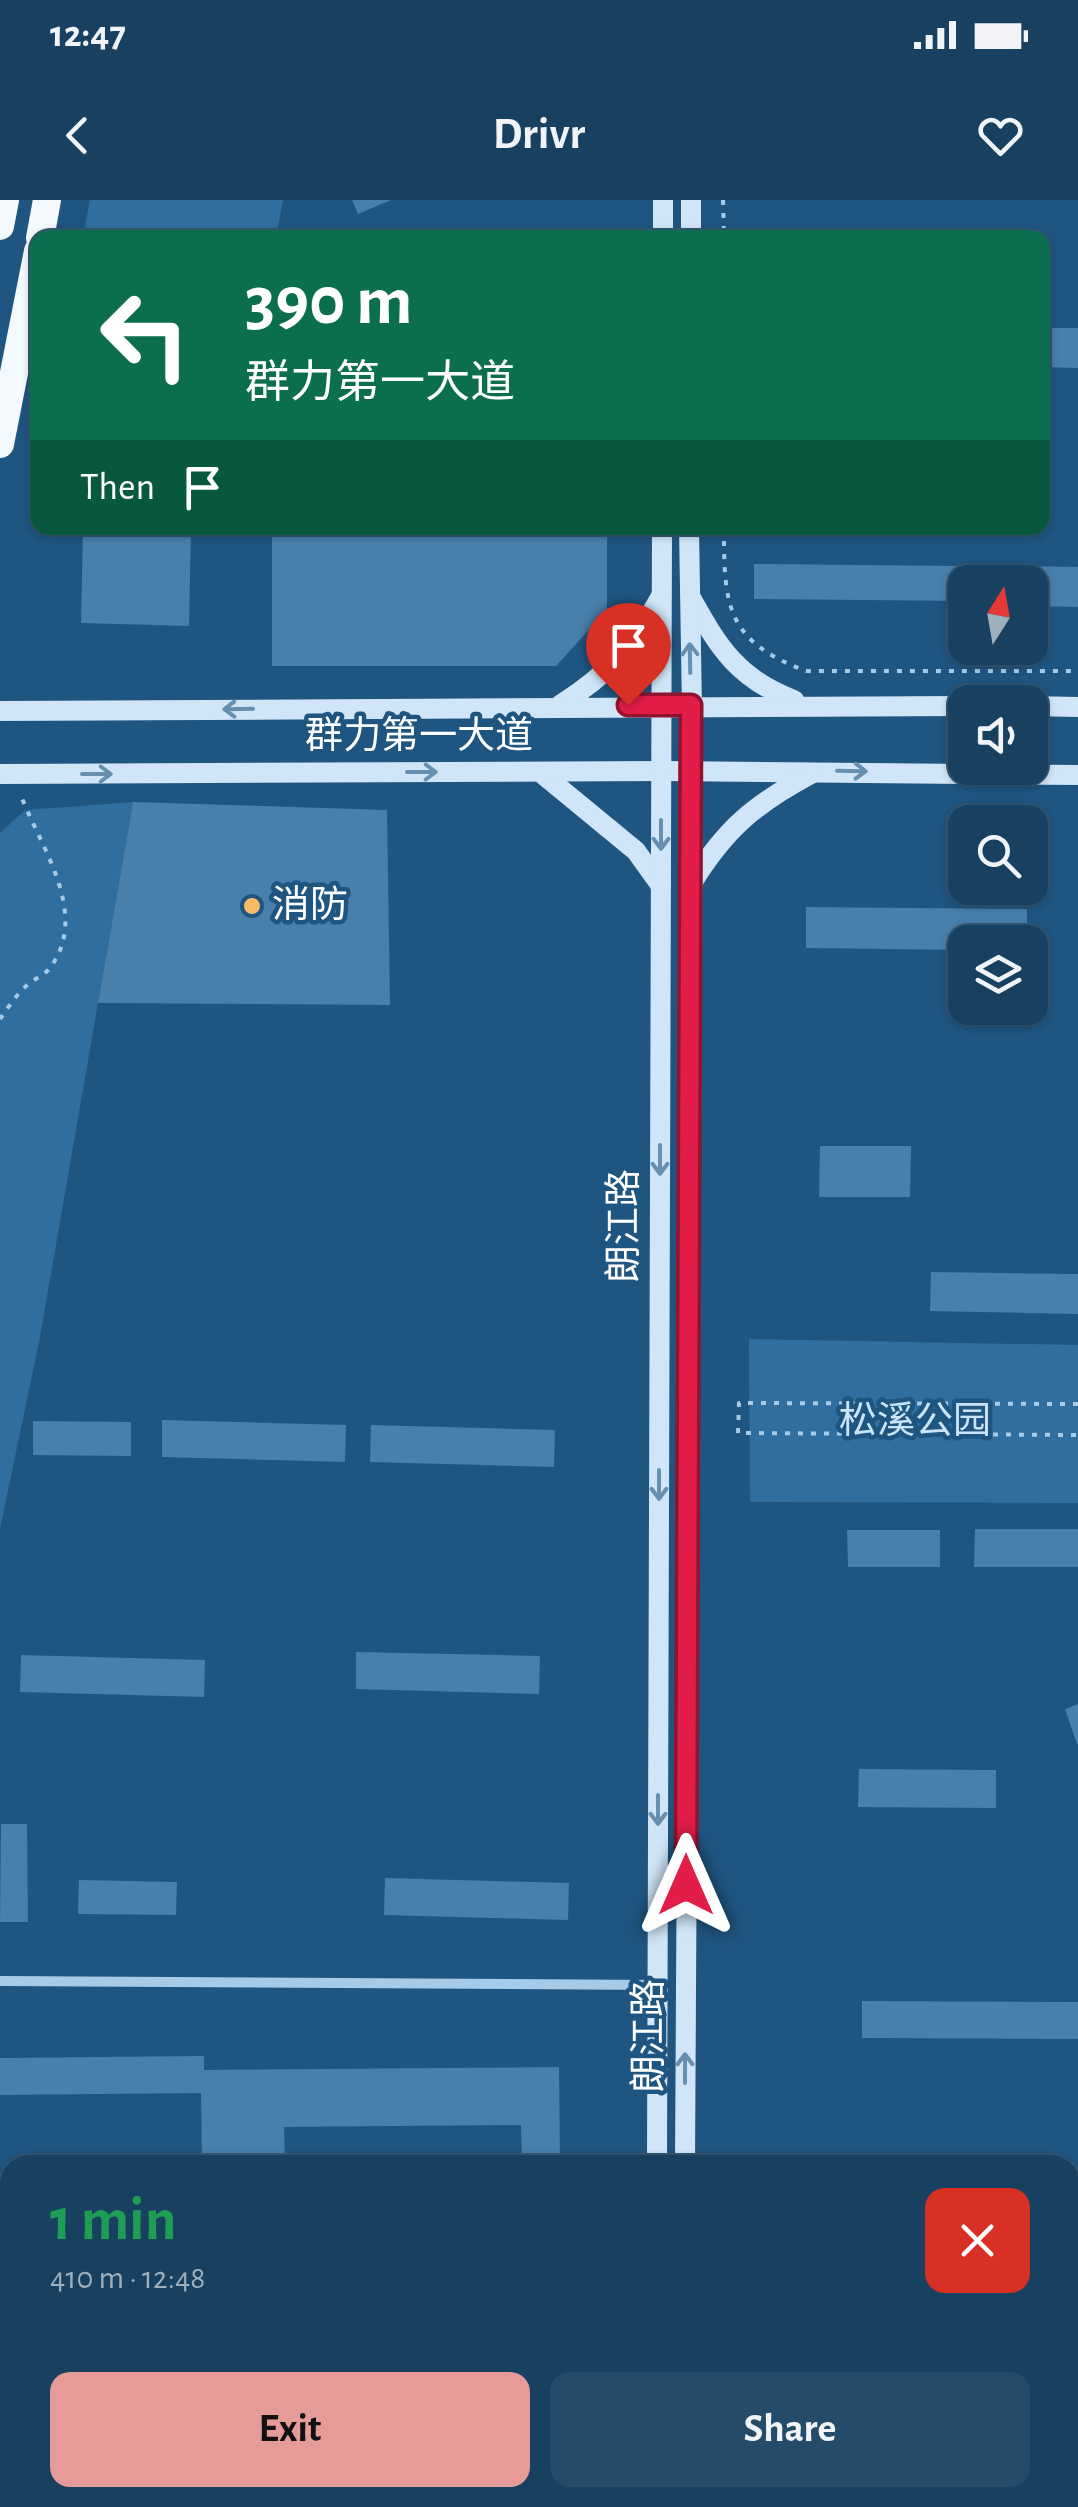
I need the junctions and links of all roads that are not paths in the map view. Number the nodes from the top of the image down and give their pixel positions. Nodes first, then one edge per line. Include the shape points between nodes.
1 (5, 200) edge
2 (48, 200) edge
3 (663, 200) edge
4 (691, 200) edge
5 (0, 226) edge
6 (42, 230) edge
7 (662, 230) edge
8 (690, 230) edge
9 (30, 292) edge
10 (0, 444) edge
11 (662, 535) edge
12 (689, 535) edge
13 (662, 594) junction
14 (688, 594) junction
15 (560, 705) junction
16 (662, 705) junction
17 (691, 705) junction
18 (810, 706) junction
19 (948, 706) edge
20 (1048, 706) edge
21 (1078, 707) edge
22 (0, 711) edge
23 (662, 770) junction
24 (817, 771) junction
25 (540, 772) junction
26 (692, 772) junction
27 (6, 774) edge
28 (1078, 775) edge
29 (690, 885) junction
30 (661, 886) junction
31 (0, 1981) edge
32 (657, 1985) junction
33 (656, 2155) edge
34 (685, 2155) edge

1 - 5 highway
2 - 6 highway
3 - 7 main road
4 - 8 main road
9 - 10 highway
11 - 13 main road, 朗江路
12 - 14 main road, 朗江路
13 - 15 main road via 636,641 601,679
13 - 16 main road, 朗江路
17 -> 14 main road, 朗江路
14 - 18 main road via 716,643 759,687
15 - 16 main road, 群力第一大道
15 -> 22 main road, 群力第一大道
16 - 17 main road, 群力第一大道
16 - 23 main road, 朗江路
17 - 18 main road, 群力第一大道
17 - 26 main road, 朗江路
18 - 19 main road, 群力第一大道
20 - 21 main road
23 - 25 main road, 群力第一大道
23 - 26 main road, 群力第一大道
23 -> 30 main road, 朗江路
24 - 26 main road, 群力第一大道
24 -> 28 main road, 群力第一大道
24 - 29 main road via 740,820
27 -> 25 main road, 群力第一大道
25 - 30 main road via 636,852
26 - 29 main road, 朗江路
34 -> 29 main road, 朗江路
30 -> 32 main road, 朗江路
31 - 32 street
32 - 33 main road, 朗江路

